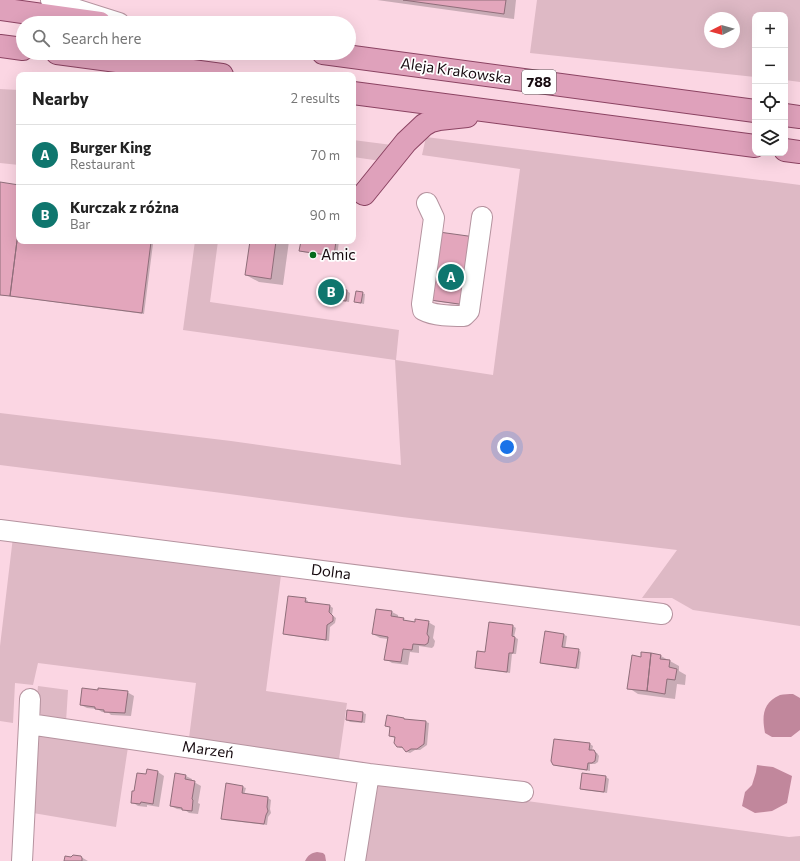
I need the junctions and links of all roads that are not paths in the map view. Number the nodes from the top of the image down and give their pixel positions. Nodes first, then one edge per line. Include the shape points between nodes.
1 (10, 0) edge
2 (52, 0) edge
3 (0, 8) edge
4 (53, 16) edge
5 (97, 16) edge
6 (0, 46) edge
7 (16, 48) edge
8 (356, 57) edge
9 (112, 60) edge
10 (151, 65) junction
11 (166, 72) edge
12 (201, 72) edge
13 (356, 93) edge
14 (752, 111) edge
15 (498, 112) junction
16 (788, 115) edge
17 (800, 117) edge
18 (752, 146) edge
19 (788, 150) edge
20 (800, 152) edge
21 (364, 194) dead end
22 (427, 203) dead end
23 (482, 217) dead end
24 (0, 530) edge
25 (662, 614) dead end
26 (30, 700) dead end
27 (29, 724) junction
28 (369, 774) junction
29 (523, 792) dead end
30 (22, 861) edge
31 (355, 861) edge

1 - 3 street
2 - 5 street
3 - 4 main road
6 - 7 main road
8 - 14 main road, Aleja Krakowska / 788
9 - 10 main road
10 - 11 main road
10 - 12 main road
13 - 15 main road, 788
15 - 18 main road, 788
15 - 21 main road via 439,119 424,125 406,142
16 - 17 main road
19 - 20 main road
22 - 23 street via 434,218 422,304 424,310 429,313 464,316 469,311
24 - 25 street, Dolna
26 - 27 street
27 - 28 street, Marzeń
27 - 30 street
28 - 29 street, Marzeń
28 - 31 street

